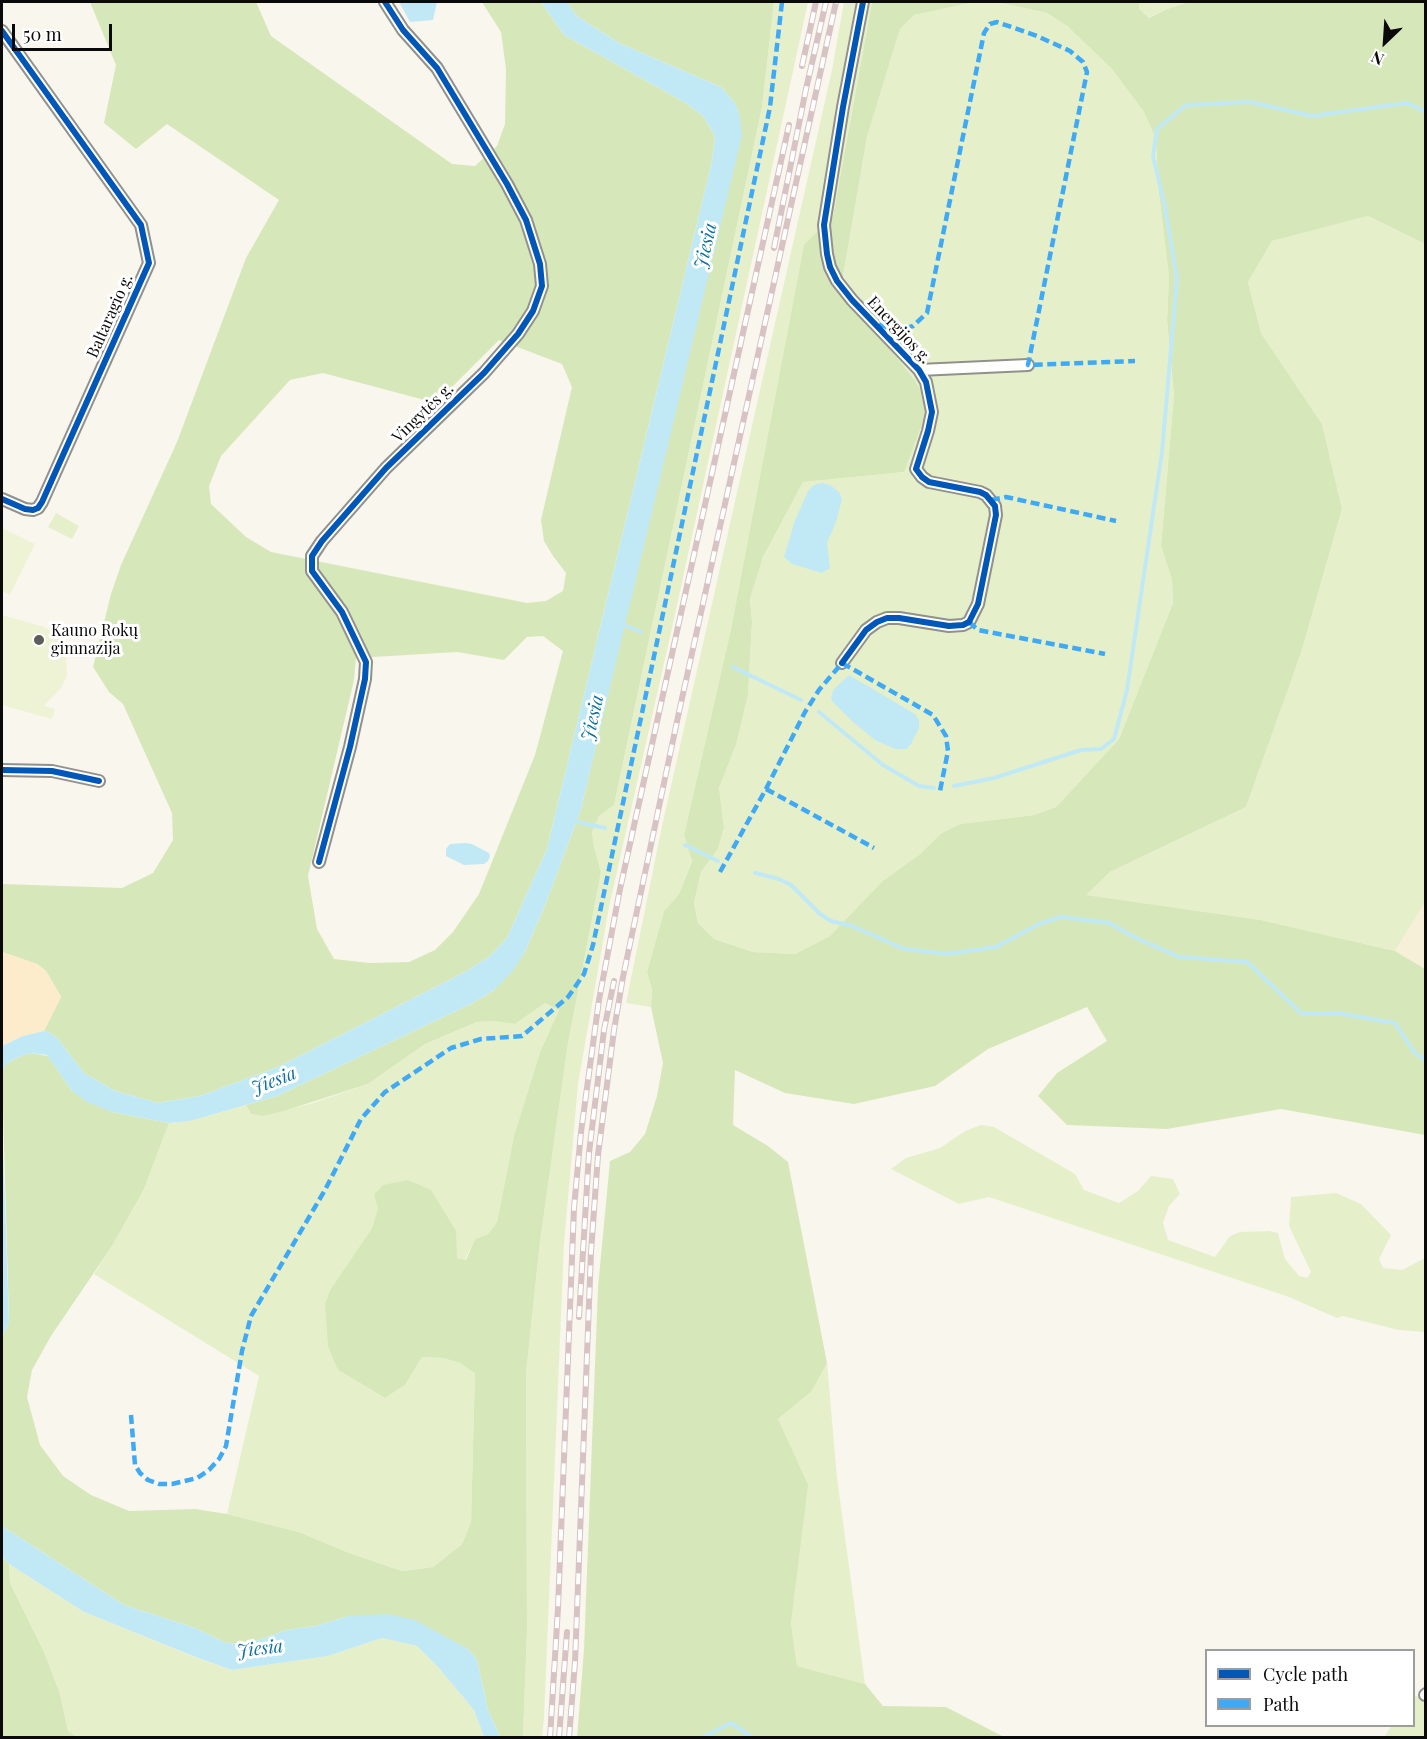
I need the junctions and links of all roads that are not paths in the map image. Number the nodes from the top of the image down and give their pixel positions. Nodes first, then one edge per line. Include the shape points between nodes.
1 (385, 2) edge
2 (863, 2) edge
3 (2, 31) edge
4 (1028, 365) dead end
5 (919, 370) junction
6 (2, 499) edge
7 (842, 663) dead end
8 (2, 770) edge
9 (99, 781) dead end
10 (319, 862) dead end

1 - 10 street, Vingytės g. via 403,30 437,68 507,184 526,220 540,264 542,286 533,311 518,334 484,373 386,468 312,556 312,571 342,612 366,662 350,747
2 - 5 street, Energijos g. via 824,241 837,281
3 - 6 street, Baltaragio g. via 141,225 149,263 42,502 33,510
4 - 5 street
5 - 7 street, Energijos g. via 926,382 932,412 916,469 929,482 980,492 995,506 978,604 969,622 963,625 899,618 877,622 866,630
8 - 9 street via 52,771

